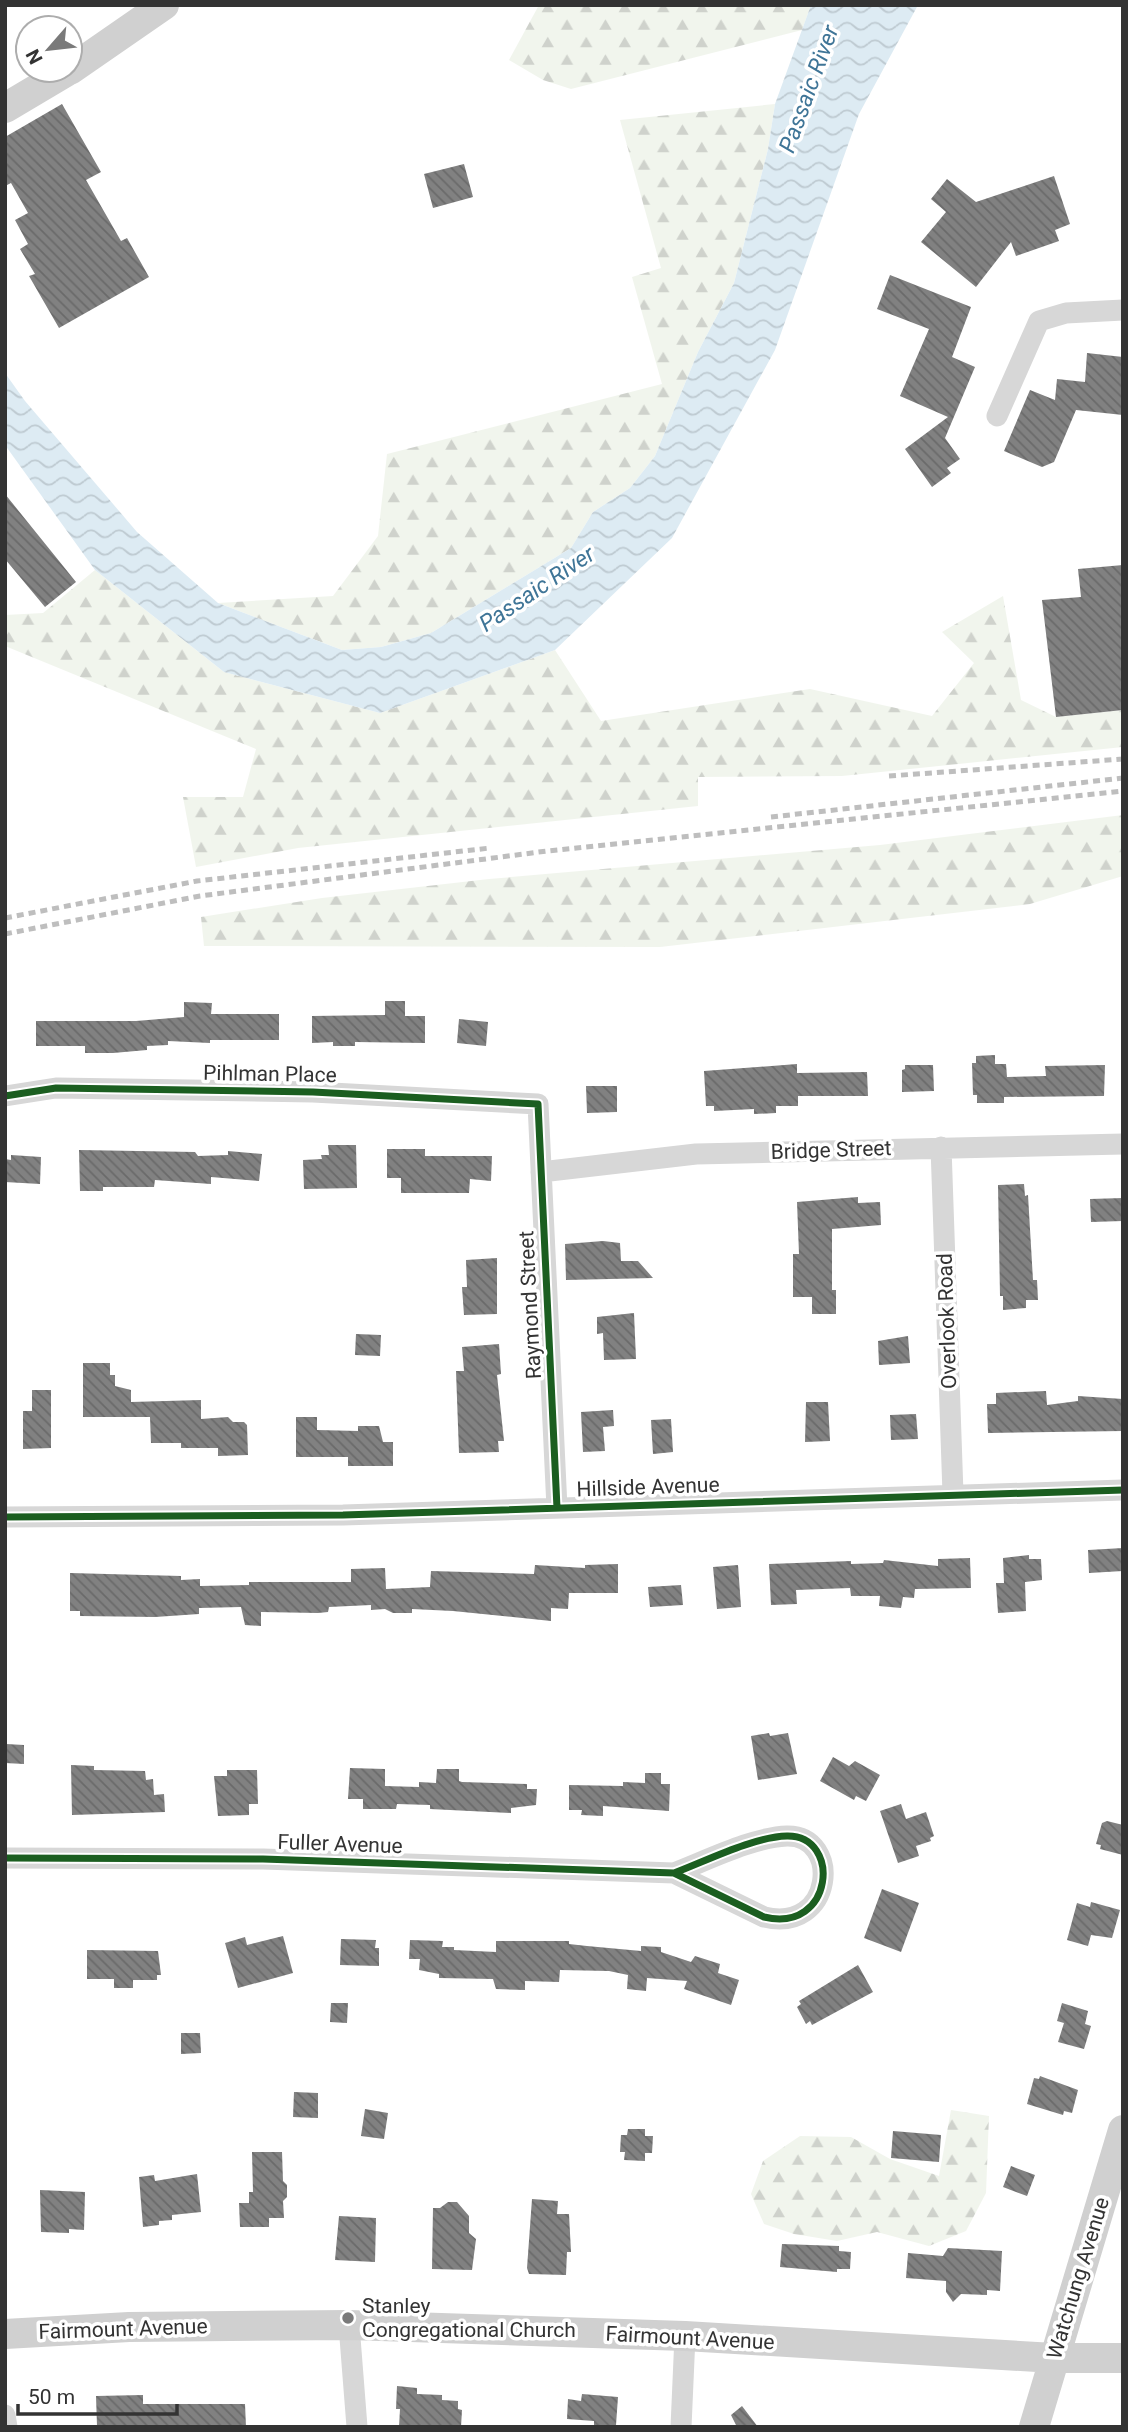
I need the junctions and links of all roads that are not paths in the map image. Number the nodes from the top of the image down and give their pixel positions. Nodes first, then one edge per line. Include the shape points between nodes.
1 (164, 5) edge
2 (84, 60) edge
3 (46, 84) edge
4 (5, 108) edge
5 (1123, 310) edge
6 (997, 416) dead end
7 (5, 1096) edge
8 (535, 1104) joint
9 (1123, 1144) edge
10 (941, 1147) junction
11 (541, 1172) junction
12 (1123, 1490) edge
13 (953, 1494) junction
14 (557, 1508) junction
15 (5, 1517) edge
16 (5, 1858) edge
17 (674, 1874) junction
18 (1123, 2130) edge
19 (349, 2325) junction
20 (5, 2334) edge
21 (685, 2336) junction
22 (1054, 2358) junction
23 (1123, 2358) edge
24 (5, 2415) edge
25 (7, 2427) edge
26 (357, 2427) edge
27 (681, 2427) edge
28 (1034, 2427) edge

1 - 2 main road
3 - 4 main road
5 - 6 street via 1066,313 1039,321
7 - 8 street, Pihlman Place via 56,1087 313,1092
8 - 11 street, Raymond Street
9 - 10 street, Bridge Street
10 - 11 street, Bridge Street via 696,1154
10 - 13 street, Overlook Road
11 - 14 street, Raymond Street
12 - 13 street, Hillside Avenue
13 - 14 street, Hillside Avenue
14 - 15 street, Hillside Avenue via 343,1515
16 - 17 street, Fuller Avenue via 289,1860
17 - 17 street, Fuller Avenue via 778,1920 793,1918 811,1907 822,1889 824,1874 814,1848 787,1836
18 - 22 main road, Watchung Avenue
19 - 20 main road, Fairmount Avenue via 129,2327
19 - 21 main road, Fairmount Avenue
19 - 26 street
21 - 22 main road, Fairmount Avenue
21 - 27 street
22 - 23 main road, Fairmount Avenue
22 - 28 main road, Watchung Avenue
24 - 25 street

